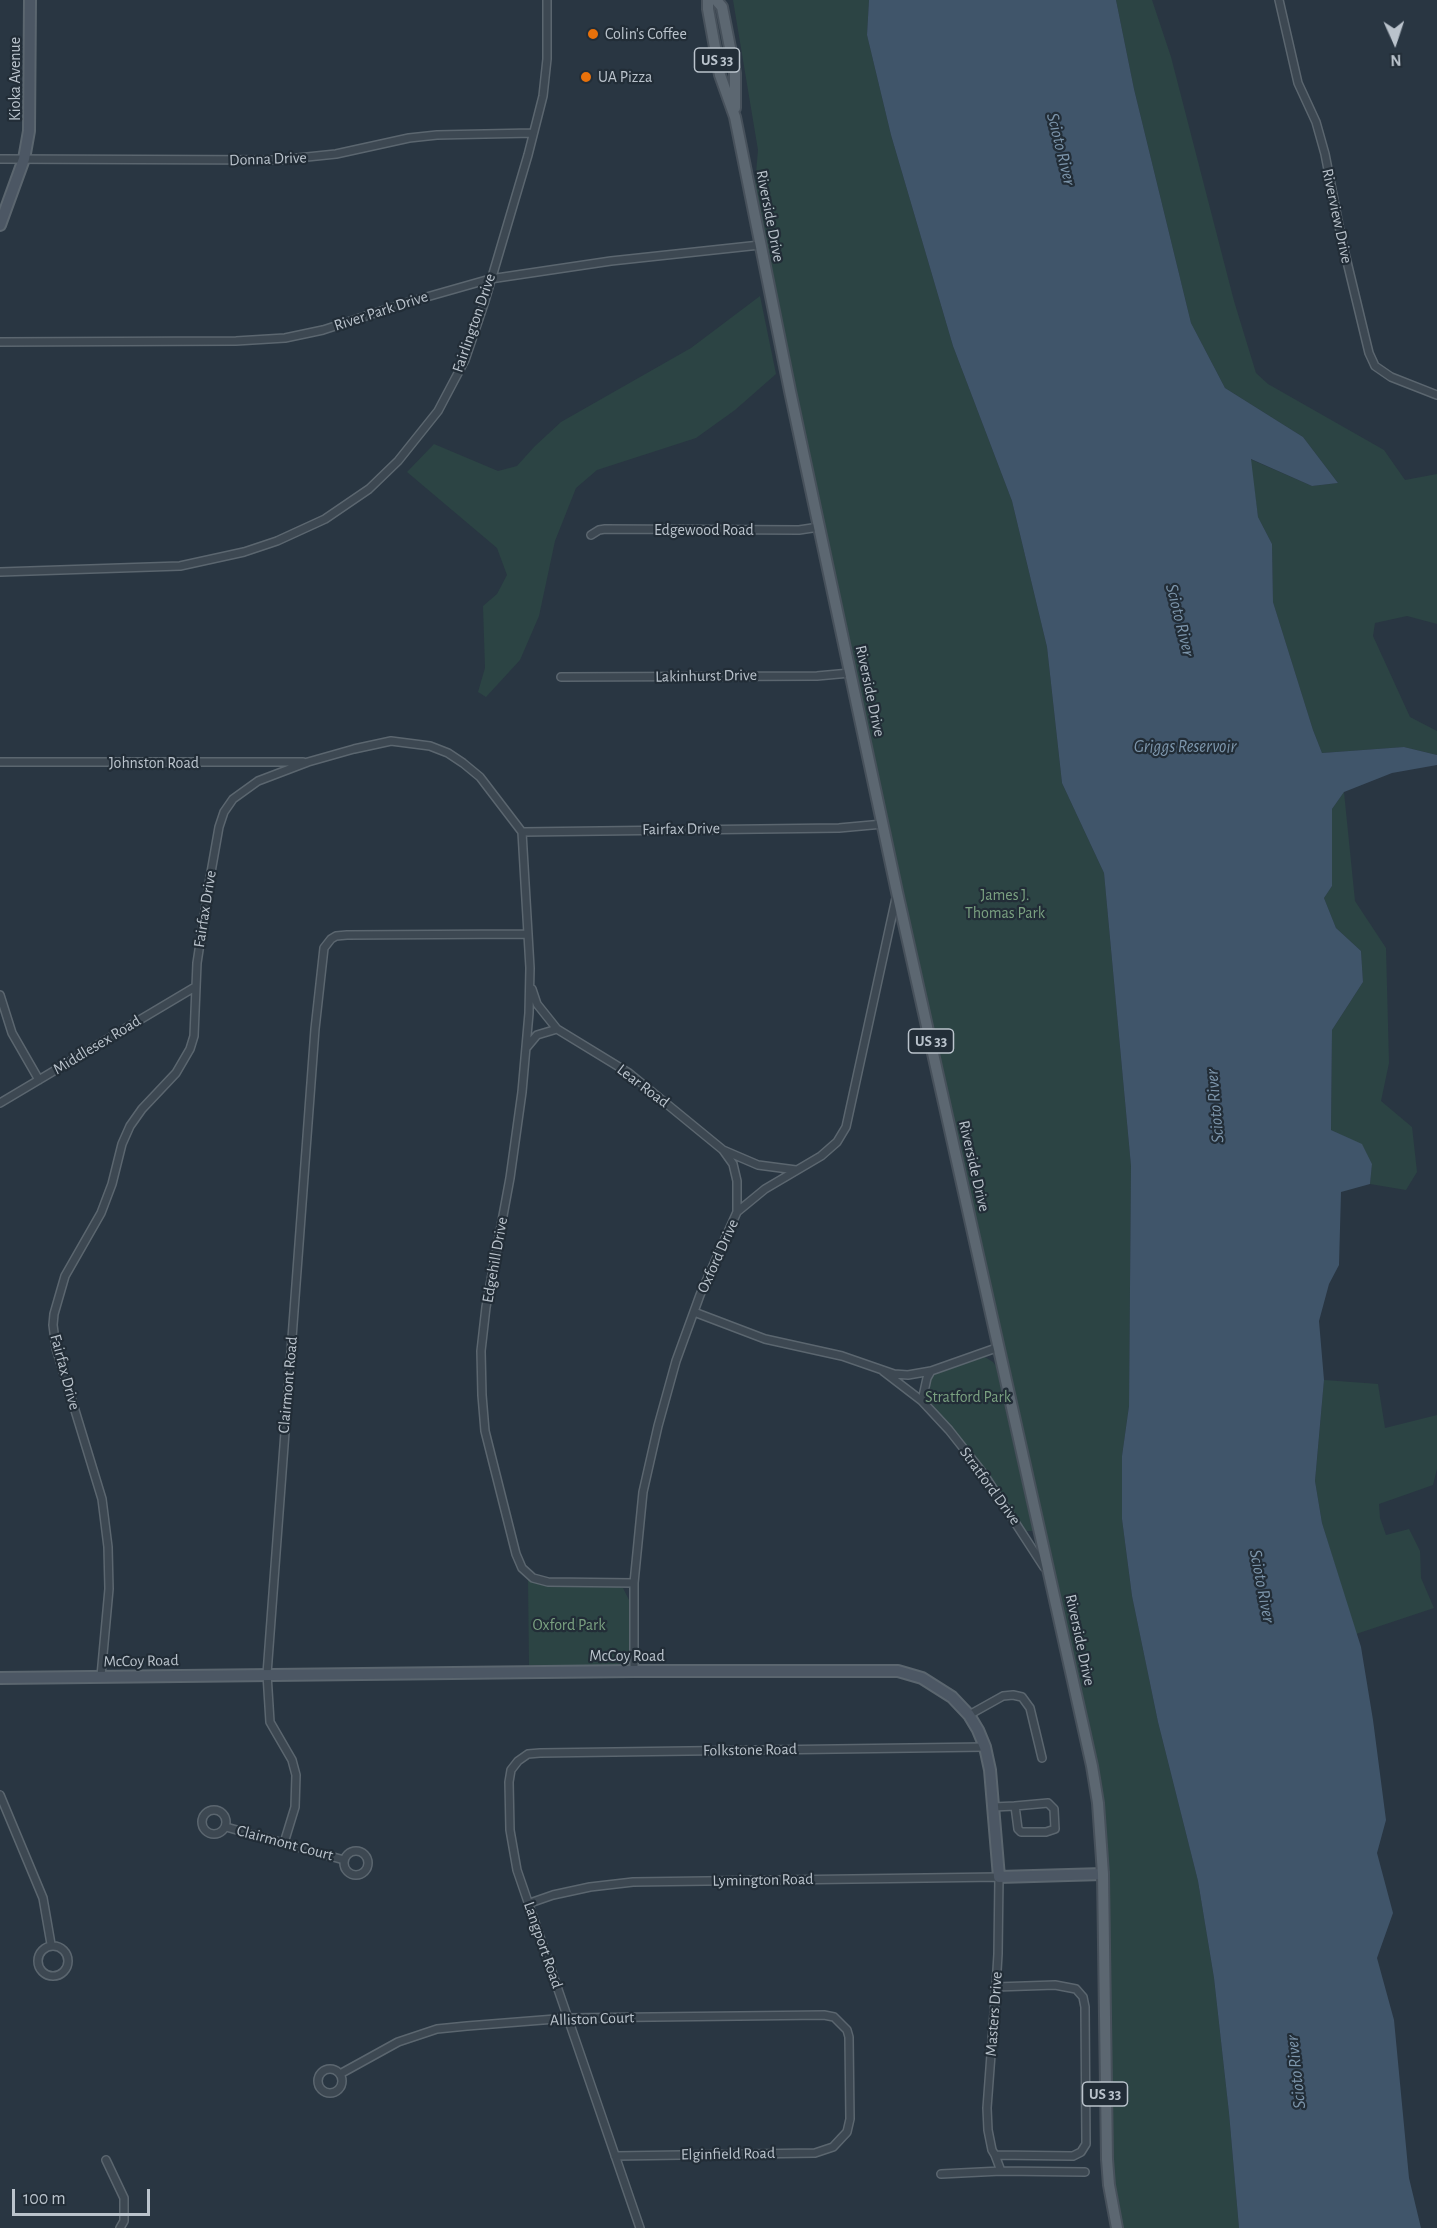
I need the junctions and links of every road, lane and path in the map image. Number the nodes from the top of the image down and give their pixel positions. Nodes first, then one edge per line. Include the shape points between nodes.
1 (30, 0) edge
2 (547, 0) edge
3 (708, 0) edge
4 (716, 0) edge
5 (1279, 0) edge
6 (735, 117) junction
7 (533, 133) junction
8 (0, 159) edge
9 (24, 159) junction
10 (0, 225) edge
11 (760, 245) junction
12 (490, 279) junction
13 (0, 342) edge
14 (1437, 395) edge
15 (819, 527) junction
16 (591, 535) dead end
17 (0, 572) edge
18 (850, 673) junction
19 (561, 677) dead end
20 (0, 762) edge
21 (308, 762) junction
22 (883, 824) junction
23 (522, 832) junction
24 (897, 892) junction
25 (528, 934) junction
26 (530, 984) junction
27 (195, 987) junction
28 (0, 995) edge
29 (557, 1029) junction
30 (526, 1049) junction
31 (39, 1080) junction
32 (0, 1103) edge
33 (723, 1150) junction
34 (798, 1170) junction
35 (737, 1212) junction
36 (694, 1312) junction
37 (999, 1347) junction
38 (884, 1371) junction
39 (931, 1371) junction
40 (922, 1401) junction
41 (1051, 1576) junction
42 (634, 1582) junction
43 (634, 1671) junction
44 (267, 1674) junction
45 (101, 1676) junction
46 (0, 1678) edge
47 (969, 1715) junction
48 (985, 1747) junction
49 (1042, 1758) dead end
50 (518, 1761) joint
51 (0, 1796) edge
52 (1015, 1806) junction
53 (993, 1808) junction
54 (226, 1827) dead end
55 (284, 1843) junction
56 (344, 1860) dead end
57 (1103, 1874) junction
58 (999, 1877) junction
59 (530, 1904) junction
60 (51, 1944) junction
61 (996, 1987) junction
62 (568, 2018) junction
63 (340, 2074) dead end
64 (838, 2143) joint
65 (993, 2152) junction
66 (615, 2156) junction
67 (106, 2160) dead end
68 (1001, 2171) junction
69 (1085, 2172) dead end
70 (941, 2174) dead end
71 (120, 2228) edge
72 (640, 2228) edge
73 (1117, 2228) edge

1 - 9 main road, Kioka Avenue via 29,131
2 - 7 street, Fairlington Drive via 547,59
3 - 6 main road, Riverside Drive / US 33 via 720,75
4 - 6 main road, Riverside Drive / US 33 via 722,8 735,73
5 - 14 street, Riverview Drive via 1298,83 1325,154 1369,353 1375,366 1390,377
6 - 11 main road, Riverside Drive / US 33
7 - 9 street, Donna Drive via 437,135 287,159
7 - 12 street, Fairlington Drive
8 - 9 street, Donna Drive
9 - 10 main road, Kioka Avenue
11 - 12 street, River Park Drive
11 - 15 main road, Riverside Drive / US 33
12 - 13 street, River Park Drive via 324,330 285,338
12 - 17 street, Fairlington Drive via 465,360 438,411 398,461 369,489 325,519 266,545 180,566
15 - 16 street, Edgewood Road via 605,529
15 - 18 main road, Riverside Drive / US 33
18 - 19 street, Lakinhurst Drive
18 - 22 main road, Riverside Drive / US 33
20 - 21 street, Johnston Road
21 - 23 street, Fairfax Drive via 391,741 430,746 448,753 480,777
21 - 27 street, Fairfax Drive via 252,784 225,812 219,828
22 - 23 street, Fairfax Drive via 839,828
22 - 24 main road, Riverside Drive / US 33
23 - 25 street, Edgehill Drive
24 - 34 street, Oxford Drive via 846,1127 837,1142
24 - 37 main road, Riverside Drive / US 33
25 - 26 street, Edgehill Drive
25 - 44 street, Clairmont Road via 347,935 336,936 324,948
26 - 29 street, Lear Road via 537,1004
26 - 30 street, Edgehill Drive
27 - 31 street, Middlesex Road
27 - 45 street, Fairfax Drive via 190,1049 176,1073 130,1126 101,1213 64,1275 54,1314 56,1348 102,1498 109,1589
28 - 31 street via 12,1033
29 - 30 street via 537,1035
29 - 33 street, Lear Road via 629,1073
30 - 42 street, Edgehill Drive via 510,1178 481,1351 485,1431 522,1568 534,1578 548,1582
31 - 32 street, Middlesex Road
33 - 34 street, Lear Road via 758,1165
33 - 35 street, Lear Road via 733,1164 737,1181
34 - 35 street, Oxford Drive via 765,1189
35 - 36 street, Oxford Drive
36 - 38 street, Stratford Drive via 765,1339 842,1356
36 - 42 street, Oxford Drive via 673,1371 643,1492
37 - 39 street, Stratford Drive
37 - 41 main road, Riverside Drive / US 33
38 - 39 street, Stratford Drive via 908,1375
38 - 40 street, Stratford Drive
39 - 40 street
40 - 41 street, Stratford Drive via 983,1473
41 - 57 main road, Riverside Drive / US 33 via 1092,1766
42 - 43 street, Oxford Drive
43 - 44 main road, McCoy Road
43 - 47 main road, McCoy Road via 898,1671 931,1683
44 - 45 main road, McCoy Road
44 - 55 street, Clairmont Road via 270,1722 292,1760 296,1775 295,1807
45 - 46 main road, McCoy Road
47 - 48 main road, McCoy Road
47 - 49 street via 1003,1696 1022,1697 1030,1708
48 - 50 street, Folkstone Road via 540,1753 528,1754
48 - 53 main road, McCoy Road
50 - 59 street, Langport Road via 509,1782 510,1830 517,1870
51 - 60 street via 43,1898
52 - 52 street via 1052,1805 1055,1829 1021,1832
52 - 53 street
53 - 58 main road, McCoy Road
54 - 55 street, Clairmont Court
55 - 56 street, Clairmont Court
57 - 58 main road
57 - 73 main road, Riverside Drive / US 33 via 1105,2128
58 - 59 street, Lymington Road via 633,1882 562,1893
58 - 61 street, Masters Drive
59 - 62 street, Langport Road
60 - 60 street via 41,1952 39,1967 52,1978 63,1973 66,1958 63,1949
61 - 65 street, Masters Drive via 987,2108
61 - 65 street via 1055,1985 1076,1989 1083,1997 1086,2144 1073,2156
62 - 63 street, Alliston Court via 437,2029 398,2042
62 - 64 street, Alliston Court via 824,2015 838,2020 848,2032 850,2119 847,2132
62 - 66 street, Langport Road
64 - 66 street, Elginfield Road via 814,2153
65 - 68 street, Masters Drive
66 - 72 street, Langport Road
67 - 71 street via 124,2198 124,2221
68 - 69 street
68 - 70 street

